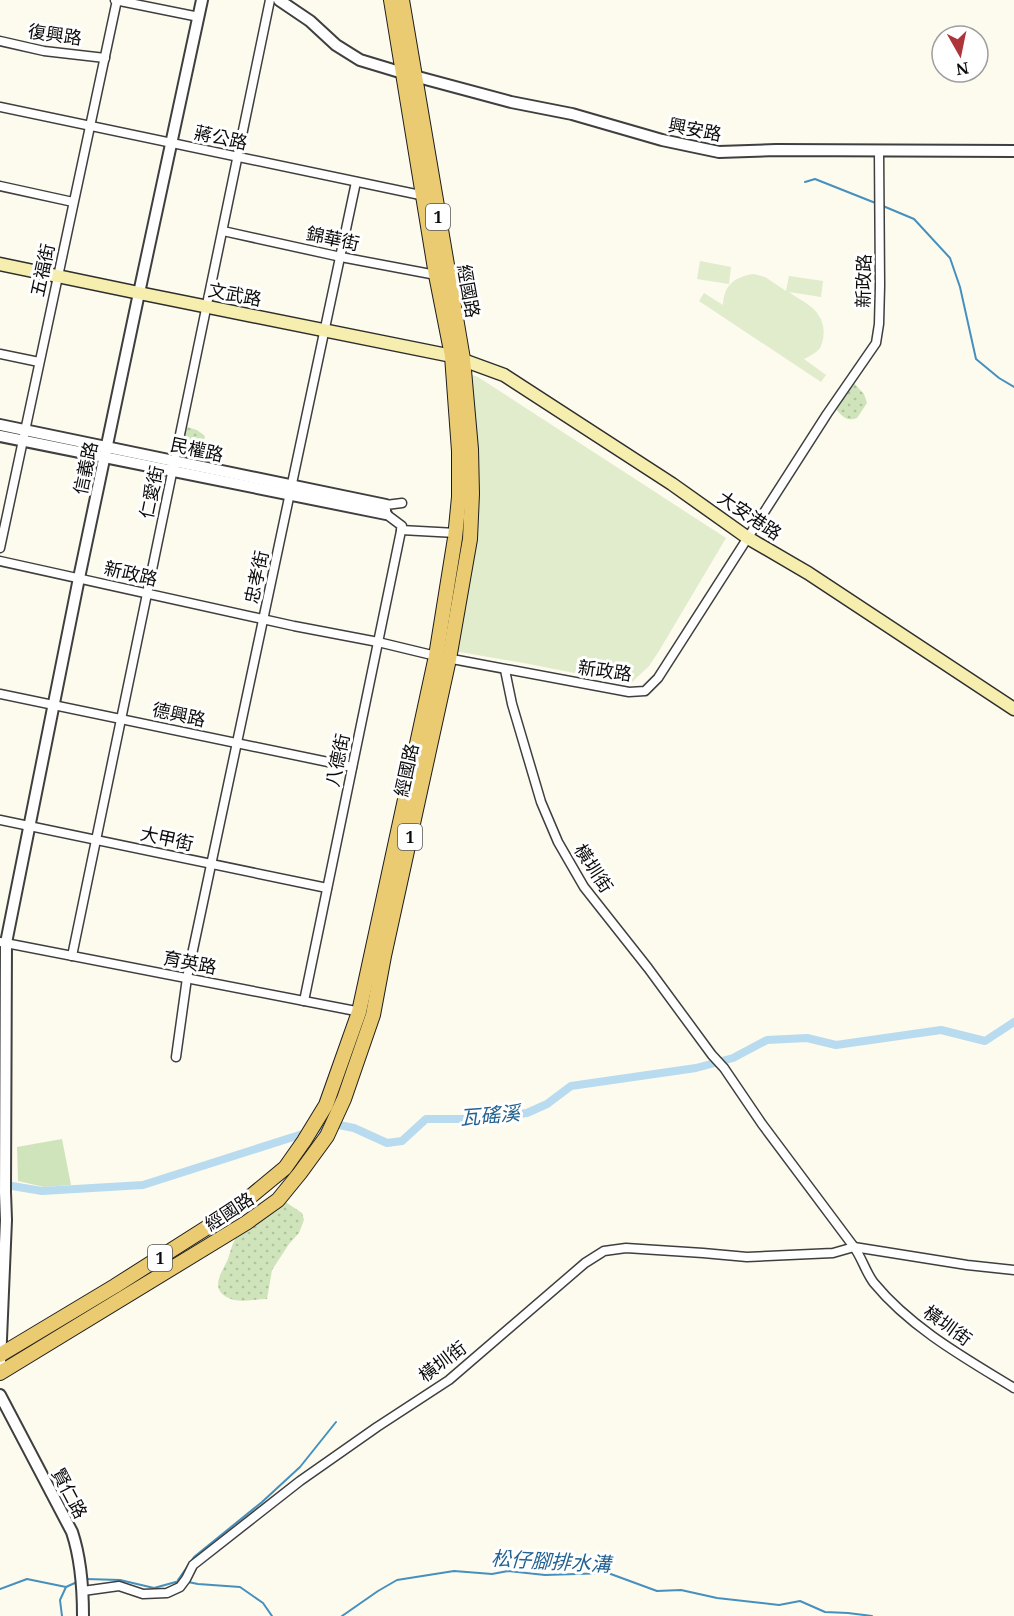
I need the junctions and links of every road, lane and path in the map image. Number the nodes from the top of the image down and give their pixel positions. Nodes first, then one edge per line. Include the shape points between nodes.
1 (116, 0) edge
2 (202, 0) edge
3 (270, 0) edge
4 (280, 0) edge
5 (390, 0) edge
6 (402, 0) edge
7 (198, 17) junction
8 (0, 42) edge
9 (105, 58) junction
10 (408, 74) junction
11 (0, 107) edge
12 (90, 126) junction
13 (171, 143) junction
14 (879, 151) junction
15 (1014, 151) edge
16 (238, 157) junction
17 (356, 182) junction
18 (0, 186) edge
19 (429, 195) junction
20 (73, 202) junction
21 (223, 231) junction
22 (340, 257) junction
23 (0, 264) edge
24 (58, 275) junction
25 (436, 275) junction
26 (139, 293) junction
27 (207, 307) junction
28 (325, 330) junction
29 (0, 354) edge
30 (457, 357) junction
31 (39, 362) junction
32 (0, 425) edge
33 (24, 435) junction
34 (0, 436) edge
35 (105, 452) junction
36 (174, 466) junction
37 (291, 490) junction
38 (402, 502) dead end
39 (386, 510) junction
40 (401, 528) junction
41 (456, 533) junction
42 (748, 538) junction
43 (0, 548) edge
44 (0, 561) edge
45 (79, 578) junction
46 (147, 593) junction
47 (263, 619) junction
48 (378, 642) junction
49 (442, 657) junction
50 (505, 670) junction
51 (0, 694) edge
52 (54, 705) junction
53 (1014, 709) edge
54 (121, 719) junction
55 (237, 743) junction
56 (352, 766) junction
57 (0, 820) edge
58 (29, 826) junction
59 (96, 840) junction
60 (211, 864) junction
61 (327, 888) junction
62 (3, 943) edge
63 (72, 956) junction
64 (187, 978) junction
65 (304, 1001) junction
66 (366, 1013) junction
67 (176, 1057) dead end
68 (854, 1247) junction
69 (1014, 1270) edge
70 (2, 1273) edge
71 (0, 1357) edge
72 (0, 1373) edge
73 (1014, 1388) edge
74 (0, 1395) edge
75 (83, 1591) junction
76 (83, 1616) edge

1 - 7 street
1 - 9 street, 五福街
2 - 7 street, 信義路
3 - 16 street, 仁愛街
4 - 10 street, 興安路 via 360,60
5 - 10 main road, 經國路 / 1
6 - 10 main road, 經國路 / 1
7 - 13 street, 信義路
8 - 9 street, 復興路
9 - 12 street, 五福街
10 - 14 street, 興安路 via 718,152
10 - 19 main road, 經國路 / 1
11 - 12 street, 蔣公路
12 - 13 street, 蔣公路
12 - 20 street, 五福街
13 - 16 street, 蔣公路
13 - 26 street, 信義路
14 - 15 street, 興安路
14 - 42 street, 新政路 via 880,286 876,343
16 - 17 street, 蔣公路
16 - 21 street, 仁愛街
17 - 19 street, 蔣公路
17 - 22 street, 忠孝街
18 - 20 street
19 - 25 main road, 經國路 / 1
19 - 30 main road, 經國路 / 1
20 - 24 street, 五福街
21 - 22 street, 錦華街
21 - 27 street, 仁愛街
22 - 25 street, 錦華街
22 - 28 street, 忠孝街
23 - 24 main road, 文武路
24 - 26 main road, 文武路
24 - 31 street, 五福街
25 - 30 main road, 經國路 / 1
26 - 27 main road, 文武路
26 - 35 street, 信義路
27 - 28 main road, 文武路
27 - 36 street, 仁愛街
28 - 30 main road, 文武路
28 - 37 street, 忠孝街
29 - 31 street
30 - 41 main road, 經國路 / 1
30 - 42 main road, 大安港路 via 504,375
30 - 49 main road, 經國路 / 1 via 471,449 470,539
31 - 33 street, 五福街
32 - 33 street, 民權路
33 - 34 street, 民權路
33 - 35 street, 民權路
33 - 43 street, 五福街
35 - 36 street, 民權路
35 - 45 street, 信義路
36 - 37 street, 民權路
36 - 46 street, 仁愛街
37 - 39 street, 民權路
37 - 47 street, 忠孝街
38 - 39 street
39 - 40 street
40 - 41 street
40 - 48 street, 八德街
41 - 49 main road, 經國路 / 1
42 - 50 street, 新政路 via 657,678 645,690 629,692
42 - 53 main road, 大安港路
44 - 45 street, 新政路
45 - 46 street, 新政路
45 - 52 street, 信義路
46 - 47 street, 新政路
46 - 54 street, 仁愛街
47 - 48 street, 新政路
47 - 55 street, 忠孝街
48 - 49 street, 新政路
48 - 56 street, 八德街
49 - 50 street, 新政路
49 - 66 main road, 經國路 / 1 via 386,944
50 - 68 street, 橫圳街 via 541,802 584,887 724,1068
51 - 52 street, 德興路
52 - 54 street, 德興路
52 - 58 street, 信義路
54 - 55 street, 德興路
54 - 59 street, 仁愛街
55 - 56 street, 德興路
55 - 60 street, 忠孝街
56 - 61 street, 八德街
57 - 58 street, 大甲街
58 - 59 street, 大甲街
58 - 62 street, 信義路
59 - 60 street, 大甲街
59 - 63 street, 仁愛街
60 - 61 street, 大甲街
60 - 64 street, 忠孝街
61 - 65 street, 八德街
62 - 63 street, 育英路
62 - 70 street, 信義路 via 6,1220
63 - 64 street, 育英路
64 - 65 street, 育英路
64 - 67 street, 忠孝街
65 - 66 street, 育英路
66 - 71 main road, 經國路 / 1 via 326,1105 285,1168 233,1211
66 - 72 main road, 經國路 / 1 via 336,1119 278,1200
68 - 69 street, 橫圳街
68 - 73 street, 橫圳街 via 873,1282 900,1310
68 - 75 street, 橫圳街 via 833,1253 747,1257 626,1248 604,1251 449,1380 291,1488 193,1565 180,1587 167,1593 144,1594 119,1586
70 - 71 street, 信義路
74 - 75 street, 賢仁路 via 72,1532
75 - 76 street, 賢仁路

